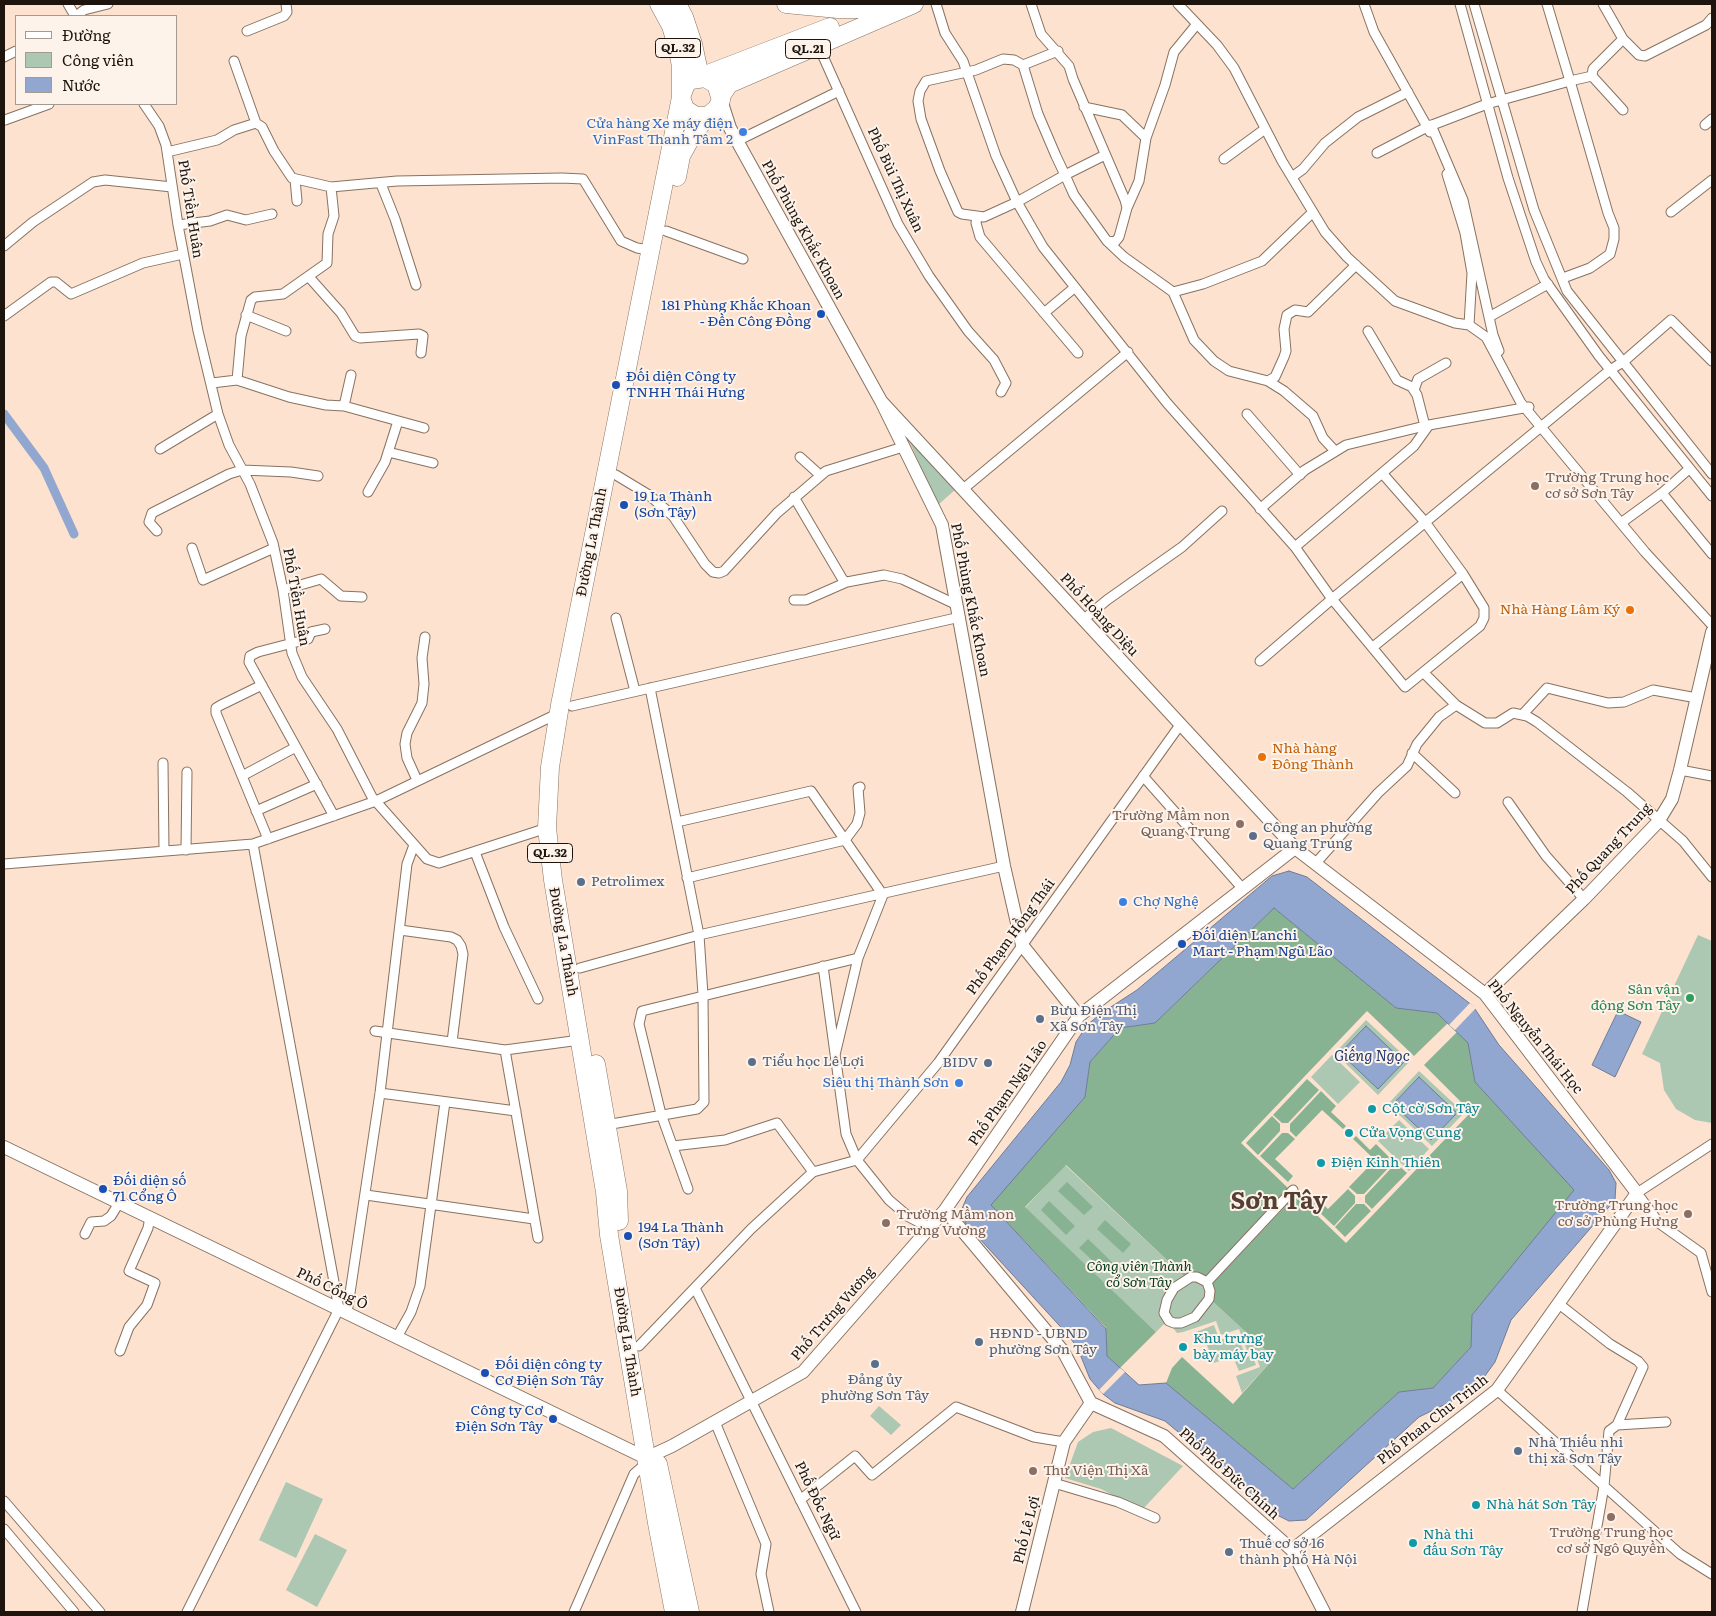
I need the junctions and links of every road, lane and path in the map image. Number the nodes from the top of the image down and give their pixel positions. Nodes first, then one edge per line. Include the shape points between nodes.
1 (68, 4) edge
2 (108, 4) edge
3 (286, 4) edge
4 (659, 4) edge
5 (677, 4) edge
6 (786, 4) edge
7 (936, 4) edge
8 (1032, 4) edge
9 (1178, 4) edge
10 (1364, 4) edge
11 (1460, 4) edge
12 (1474, 4) edge
13 (1546, 4) edge
14 (1603, 4) edge
15 (893, 6) edge
16 (75, 15) edge
17 (77, 15) edge
18 (1712, 18) edge
19 (1197, 24) junction
20 (247, 32) dead end
21 (1623, 39) junction
22 (818, 45) junction
23 (1058, 50) junction
24 (234, 61) dead end
25 (1023, 64) junction
26 (965, 72) junction
27 (1592, 76) junction
28 (700, 77) junction
29 (1570, 81) junction
30 (839, 91) junction
31 (1408, 92) junction
32 (681, 97) junction
33 (721, 98) junction
34 (1503, 101) junction
35 (1487, 104) junction
36 (46, 105) edge
37 (145, 105) edge
38 (1084, 107) junction
39 (1623, 110) dead end
40 (708, 116) junction
41 (1712, 119) edge
42 (5, 120) edge
43 (256, 123) junction
44 (1705, 125) dead end
45 (1429, 126) junction
46 (730, 128) junction
47 (1266, 129) junction
48 (1146, 138) junction
49 (737, 140) junction
50 (167, 152) junction
51 (1376, 153) dead end
52 (1105, 155) junction
53 (1224, 159) dead end
54 (1065, 175) junction
55 (1292, 178) junction
56 (295, 179) junction
57 (1712, 180) edge
58 (381, 184) junction
59 (331, 186) junction
60 (172, 188) junction
61 (297, 201) dead end
62 (1016, 202) junction
63 (1127, 208) junction
64 (1313, 212) junction
65 (1671, 212) dead end
66 (272, 214) dead end
67 (978, 217) junction
68 (178, 226) junction
69 (666, 231) junction
70 (1107, 241) junction
71 (4, 246) edge
72 (650, 250) junction
73 (184, 254) junction
74 (743, 259) dead end
75 (1356, 265) junction
76 (309, 277) junction
77 (1563, 278) junction
78 (1548, 284) junction
79 (416, 285) dead end
80 (1074, 288) junction
81 (1172, 292) junction
82 (1044, 313) junction
83 (246, 315) junction
84 (4, 316) edge
85 (1489, 317) junction
86 (1469, 325) junction
87 (286, 331) dead end
88 (1368, 331) dead end
89 (1128, 352) junction
90 (421, 353) dead end
91 (1078, 353) dead end
92 (1712, 361) edge
93 (1623, 362) junction
94 (1446, 363) dead end
95 (1610, 370) junction
96 (351, 375) dead end
97 (237, 380) junction
98 (1268, 381) junction
99 (212, 383) junction
100 (1414, 390) junction
101 (1002, 392) dead end
102 (881, 402) joint
103 (344, 406) junction
104 (1526, 409) junction
105 (218, 414) junction
106 (1247, 414) dead end
107 (398, 421) junction
108 (1427, 425) junction
109 (1541, 427) junction
110 (424, 428) dead end
111 (902, 437) junction
112 (160, 449) dead end
113 (1335, 451) junction
114 (388, 452) junction
115 (800, 457) dead end
116 (433, 463) dead end
117 (1689, 469) junction
118 (242, 470) junction
119 (1382, 474) junction
120 (1712, 474) edge
121 (616, 475) junction
122 (820, 475) junction
123 (1300, 475) junction
124 (318, 476) dead end
125 (962, 490) junction
126 (368, 492) dead end
127 (1662, 493) junction
128 (1712, 496) edge
129 (794, 497) junction
130 (1260, 509) junction
131 (1222, 511) dead end
132 (1424, 522) junction
133 (1621, 523) junction
134 (157, 531) dead end
135 (1294, 547) junction
136 (192, 548) dead end
137 (274, 548) junction
138 (1712, 554) edge
139 (1463, 574) junction
140 (847, 582) junction
141 (283, 590) junction
142 (362, 597) dead end
143 (1332, 599) junction
144 (794, 600) dead end
145 (958, 611) junction
146 (616, 618) dead end
147 (1083, 620) junction
148 (1712, 625) edge
149 (325, 629) dead end
150 (1712, 632) edge
151 (425, 637) dead end
152 (290, 643) junction
153 (1373, 647) junction
154 (1260, 661) dead end
155 (1424, 673) junction
156 (262, 685) junction
157 (650, 688) junction
158 (635, 691) junction
159 (1697, 698) junction
160 (1456, 705) junction
161 (565, 709) junction
162 (1523, 714) junction
163 (1180, 724) junction
164 (296, 747) junction
165 (1412, 753) junction
166 (163, 763) dead end
167 (1680, 770) junction
168 (187, 772) dead end
169 (242, 776) junction
170 (1143, 776) junction
171 (1712, 776) edge
172 (418, 780) junction
173 (317, 784) junction
174 (860, 786) dead end
175 (1454, 793) dead end
176 (376, 801) junction
177 (1508, 802) dead end
178 (256, 811) junction
179 (334, 816) junction
180 (677, 822) junction
181 (1658, 822) junction
182 (547, 828) junction
183 (268, 839) junction
184 (845, 840) junction
185 (253, 844) junction
186 (414, 845) junction
187 (1295, 848) junction
188 (186, 850) junction
189 (164, 851) junction
190 (475, 852) junction
191 (4, 864) edge
192 (1315, 864) junction
193 (1004, 866) junction
194 (1712, 877) edge
195 (688, 878) junction
196 (1243, 889) junction
197 (883, 895) junction
198 (1584, 898) junction
199 (400, 930) junction
200 (698, 935) junction
201 (1022, 945) junction
202 (858, 958) junction
203 (823, 966) junction
204 (580, 968) junction
205 (1484, 994) junction
206 (704, 995) junction
207 (538, 999) dead end
208 (1079, 1016) junction
209 (375, 1031) dead end
210 (388, 1033) junction
211 (580, 1040) junction
212 (452, 1042) junction
213 (505, 1050) junction
214 (835, 1055) junction
215 (380, 1093) junction
216 (445, 1102) junction
217 (516, 1111) junction
218 (662, 1116) junction
219 (606, 1125) junction
220 (1712, 1144) edge
221 (673, 1146) junction
222 (4, 1147) edge
223 (857, 1160) junction
224 (813, 1172) junction
225 (688, 1188) dead end
226 (1293, 1190) dead end
227 (1637, 1192) junction
228 (366, 1195) junction
229 (119, 1203) junction
230 (431, 1205) junction
231 (945, 1210) junction
232 (150, 1218) junction
233 (534, 1219) junction
234 (928, 1227) junction
235 (85, 1234) dead end
236 (538, 1238) dead end
237 (1701, 1253) junction
238 (1712, 1258) edge
239 (1207, 1282) junction
240 (696, 1288) junction
241 (1712, 1292) edge
242 (1559, 1304) junction
243 (344, 1311) junction
244 (397, 1337) junction
245 (639, 1346) junction
246 (120, 1351) dead end
247 (1497, 1390) junction
248 (753, 1401) junction
249 (1091, 1403) junction
250 (715, 1422) junction
251 (1666, 1422) dead end
252 (1617, 1425) junction
253 (1064, 1442) junction
254 (651, 1456) junction
255 (1054, 1483) junction
256 (1604, 1486) junction
257 (800, 1500) junction
258 (4, 1501) edge
259 (1155, 1518) dead end
260 (4, 1529) edge
261 (1292, 1550) junction
262 (1712, 1574) edge
263 (74, 1612) edge
264 (100, 1612) edge
265 (187, 1612) edge
266 (574, 1612) edge
267 (674, 1612) edge
268 (690, 1612) edge
269 (770, 1612) edge
270 (856, 1612) edge
271 (1022, 1612) edge
272 (1324, 1612) edge
273 (1582, 1612) edge

1 - 16 street
2 - 17 street
3 - 20 street via 284,16
4 - 32 highway, QL.32 via 677,46
5 - 28 highway, QL.32 via 693,44
6 - 15 highway
7 - 26 street
8 - 23 street via 1041,34
9 - 19 street
10 - 31 street via 1374,32
11 - 35 street
12 - 34 street
13 - 29 street
14 - 21 street
15 - 22 highway, QL.21
15 - 28 highway, QL.21
18 - 21 street via 1706,25 1645,56 1639,55
19 - 47 street via 1234,68
19 - 48 street via 1174,52
21 - 27 street via 1593,69
22 - 30 street, Phố Bùi Thị Xuân
22 - 33 highway, QL.21 via 729,84
23 - 25 street
23 - 38 street via 1069,66
24 - 43 street
25 - 26 street via 1002,59
25 - 54 street via 1038,114
26 - 62 street
26 - 67 street via 926,81 918,101 924,128 958,212
27 - 29 street
27 - 39 street
28 - 32 highway via 686,84
28 - 33 highway via 716,84
29 - 34 street
29 - 77 street via 1614,228 1614,239 1610,254 1590,268
30 - 49 street
30 - 101 street, Phố Bùi Thị Xuân via 898,224 929,276 968,331 994,360 1006,383
31 - 45 street
31 - 55 street via 1358,117 1325,143
32 - 40 highway via 690,113
32 - 72 highway, Đường La Thành / QL.32
33 - 40 highway via 718,108
33 - 46 main road, Phố Phùng Khắc Khoan
34 - 35 street
34 - 77 street via 1534,210 1556,268
35 - 45 street
35 - 78 street via 1536,262
36 - 42 street
37 - 50 street, Phố Tiền Huân via 163,134
38 - 48 street via 1122,115
38 - 52 street
40 - 46 main road
40 - 69 highway, Đường La Thành / QL.32 via 681,156
41 - 44 street
43 - 50 street via 217,140
43 - 56 street via 262,127 281,163
45 - 51 street
45 - 85 street via 1461,194
45 - 86 street via 1465,233 1472,284
46 - 49 main road, Phố Phùng Khắc Khoan
47 - 53 street
47 - 55 street
48 - 63 street via 1139,181
49 - 102 main road, Phố Phùng Khắc Khoan
50 - 60 street, Phố Tiền Huân
52 - 54 street
52 - 63 street
54 - 62 street
54 - 70 street via 1074,195
55 - 64 street
56 - 59 street
56 - 61 street
57 - 65 street
58 - 59 street
58 - 72 street via 397,181 583,179 621,241
58 - 79 street
59 - 76 street via 334,216 327,244 329,259
60 - 68 street, Phố Tiền Huân
60 - 71 street via 99,180 33,222
62 - 67 street
62 - 80 street
63 - 70 street via 1119,237 1115,242
64 - 75 street via 1325,232
64 - 81 street via 1262,261 1203,284
66 - 68 street via 246,220 227,216
67 - 82 street via 976,223 980,237
68 - 73 street, Phố Tiền Huân
69 - 74 street
69 - 121 highway, Đường La Thành / QL.32
70 - 81 street via 1145,274
72 - 161 highway, Đường La Thành / QL.32
73 - 84 street via 142,263 71,294 52,282
73 - 99 street, Phố Tiền Huân via 198,331
75 - 86 street via 1395,301
75 - 98 street via 1308,312 1295,310 1287,315 1284,357 1275,376
76 - 83 street via 283,294 255,297
76 - 90 street via 341,313 355,336 419,334 423,336
77 - 93 street via 1567,291
78 - 85 street
78 - 95 street
80 - 82 street
80 - 89 street
81 - 98 street via 1194,340 1214,361 1229,371
82 - 91 street
83 - 87 street
83 - 97 street
85 - 104 street via 1508,370 1530,407
86 - 104 street via 1486,337
88 - 100 street via 1397,380
89 - 125 street
89 - 130 street
92 - 93 street via 1672,320
93 - 95 street
93 - 120 street
94 - 100 street via 1418,379
95 - 109 street
95 - 117 street
96 - 103 street
97 - 99 street
97 - 103 street via 289,397
98 - 113 street via 1313,416 1323,438
99 - 105 street, Phố Tiền Huân
100 - 108 street
102 - 111 main road, Phố Hoàng Diệu
103 - 107 street
104 - 108 street
104 - 109 street
105 - 112 street
105 - 118 street, Phố Tiền Huân
106 - 123 street
107 - 110 street
107 - 114 street
108 - 113 street via 1371,438
108 - 119 street via 1414,446
109 - 132 street
109 - 133 street
111 - 122 street
111 - 125 main road, Phố Hoàng Diệu
111 - 145 main road, Phố Phùng Khắc Khoan via 942,525
113 - 123 street
114 - 116 street
114 - 126 street
115 - 122 street
117 - 127 street
117 - 128 street
118 - 124 street
118 - 134 street via 152,513 149,522
118 - 137 street, Phố Tiền Huân
119 - 132 street
119 - 135 street
121 - 129 street via 649,495 672,516 705,564 719,573
121 - 161 highway, Đường La Thành / QL.32
122 - 129 street
123 - 130 street
125 - 147 main road, Phố Hoàng Diệu
127 - 133 street
127 - 138 street
129 - 140 street
130 - 135 street
131 - 147 street via 1182,547
132 - 139 street
132 - 143 street
133 - 148 street
135 - 143 street
136 - 137 street via 203,580
137 - 141 street, Phố Tiền Huân
139 - 153 street
139 - 155 street via 1484,608 1484,618 1480,626
140 - 144 street via 806,600
140 - 145 street via 884,575 902,579
141 - 142 street via 321,579 341,596
141 - 152 street, Phố Tiền Huân
143 - 153 street
143 - 154 street
145 - 157 street
145 - 193 main road, Phố Phùng Khắc Khoan
146 - 158 street
147 - 163 main road, Phố Hoàng Diệu
149 - 152 street via 311,632 308,639
150 - 159 main road, Phố Quang Trung
151 - 172 street via 422,703 407,732 405,744 407,758
152 - 156 street via 250,656 249,662
152 - 176 street, Phố Tiền Huân via 302,678 337,729
153 - 155 street via 1405,687
155 - 160 street
156 - 164 street
156 - 169 street via 216,708
157 - 158 street
157 - 180 street
158 - 161 street
159 - 162 street via 1653,690 1624,702 1608,703 1547,688
159 - 167 main road, Phố Quang Trung
160 - 162 street via 1485,723 1496,723 1513,713
160 - 165 street via 1440,717
161 - 172 street
161 - 182 highway, Đường La Thành / QL.32 via 550,767
161 - 204 highway, Đường La Thành / QL.32 via 558,826
162 - 181 street via 1596,767
163 - 170 street, Phố Phạm Hồng Thái
163 - 187 main road, Phố Hoàng Diệu
164 - 169 street
164 - 173 street
165 - 175 street
165 - 192 street via 1407,766 1378,793
166 - 189 street
167 - 171 street
167 - 181 main road, Phố Quang Trung via 1672,799
168 - 188 street
169 - 178 street
170 - 196 street
170 - 201 street, Phố Phạm Hồng Thái
172 - 176 street
173 - 178 street
173 - 179 street
174 - 184 street via 857,824
176 - 179 street
176 - 186 street, Phố Tiền Huân
177 - 198 street via 1546,856
178 - 183 street
179 - 183 street
180 - 184 street via 811,792
180 - 195 street
181 - 194 street via 1683,841
181 - 198 main road, Phố Quang Trung
182 - 190 street, Phố Tiền Huân
182 - 211 highway, Đường La Thành / QL.32
183 - 185 street
184 - 195 street
184 - 197 street
185 - 188 street
185 - 243 street
186 - 190 street, Phố Tiền Huân via 433,863
186 - 199 street via 407,864
187 - 192 main road, Phố Nguyễn Thái Học
187 - 196 main road, Phố Phạm Ngũ Lão
188 - 189 street
189 - 191 street
190 - 207 street via 504,927
192 - 205 main road, Phố Nguyễn Thái Học
193 - 197 street
193 - 201 main road, Phố Phùng Khắc Khoan
195 - 200 street
196 - 208 main road, Phố Phạm Ngũ Lão
197 - 200 street
197 - 202 street
198 - 205 main road, Phố Quang Trung
199 - 210 street
199 - 212 street via 450,937 461,946 463,954
200 - 204 street
200 - 206 street
201 - 208 main road, Phố Phùng Khắc Khoan
201 - 223 street, Phố Phạm Hồng Thái via 938,1063
202 - 203 street
202 - 214 street
203 - 206 street
203 - 214 street
204 - 219 highway, Đường La Thành / QL.32
205 - 227 main road, Phố Nguyễn Thái Học
206 - 218 street via 704,1102 697,1109
206 - 218 street via 650,1008 642,1011 639,1017
208 - 231 main road, Phố Phạm Ngũ Lão
209 - 210 street
210 - 212 street
210 - 215 street
211 - 213 street
211 - 254 highway, Đường La Thành / QL.32
212 - 213 street
213 - 217 street
214 - 223 street via 846,1134
215 - 216 street
215 - 228 street
216 - 217 street
216 - 230 street
217 - 233 street
218 - 219 street
218 - 221 street
219 - 245 highway, Đường La Thành / QL.32
220 - 227 street
221 - 224 street via 725,1140 777,1123
221 - 225 street
222 - 229 main road, Phố Cổng Ô
223 - 224 street
223 - 234 street via 889,1200 909,1217
224 - 240 street via 751,1229
226 - 239 street
227 - 237 street via 1659,1223
227 - 242 main road, Phố Phan Chu Trinh
228 - 230 street
228 - 243 street
229 - 232 main road, Phố Cổng Ô
229 - 235 street via 104,1221 91,1222
230 - 233 street
230 - 244 street via 420,1286
231 - 234 main road, Phố Trưng Vương
231 - 249 main road via 1063,1351
232 - 243 main road, Phố Cổng Ô
232 - 246 street via 129,1271 155,1283 147,1305 129,1327
233 - 236 street
234 - 248 main road, Phố Trưng Vương via 803,1372
237 - 238 street
237 - 241 street
239 - 239 street via 1191,1277 1174,1288 1165,1304 1164,1313 1169,1321 1181,1323 1202,1310 1210,1295
240 - 245 street
240 - 248 street, Phố Đốc Ngữ
242 - 247 main road, Phố Phan Chu Trinh
242 - 252 street via 1643,1367
243 - 244 main road, Phố Cổng Ô
243 - 265 street
244 - 254 main road, Phố Cổng Ô
245 - 254 highway, Đường La Thành / QL.32
247 - 256 street
247 - 261 main road, Phố Phan Chu Trinh
248 - 250 main road, Phố Trưng Vương
248 - 257 street, Phố Đốc Ngữ
249 - 253 main road, Phố Lê Lợi
249 - 261 main road, Phố Phó Đức Chính via 1164,1436
250 - 254 main road, Phố Trưng Vương
250 - 269 street via 766,1544 761,1574
251 - 252 street
252 - 256 street via 1609,1431
253 - 255 main road, Phố Lê Lợi
253 - 257 street via 1034,1437 956,1407 872,1475 855,1456
254 - 266 street via 634,1474
254 - 267 highway, Đường La Thành / QL.32
254 - 268 highway, Đường La Thành / QL.32
255 - 259 street via 1118,1502
255 - 271 main road, Phố Lê Lợi
256 - 262 street via 1680,1554
256 - 273 street
257 - 270 street, Phố Đốc Ngữ
258 - 264 street
260 - 263 street
261 - 272 main road

